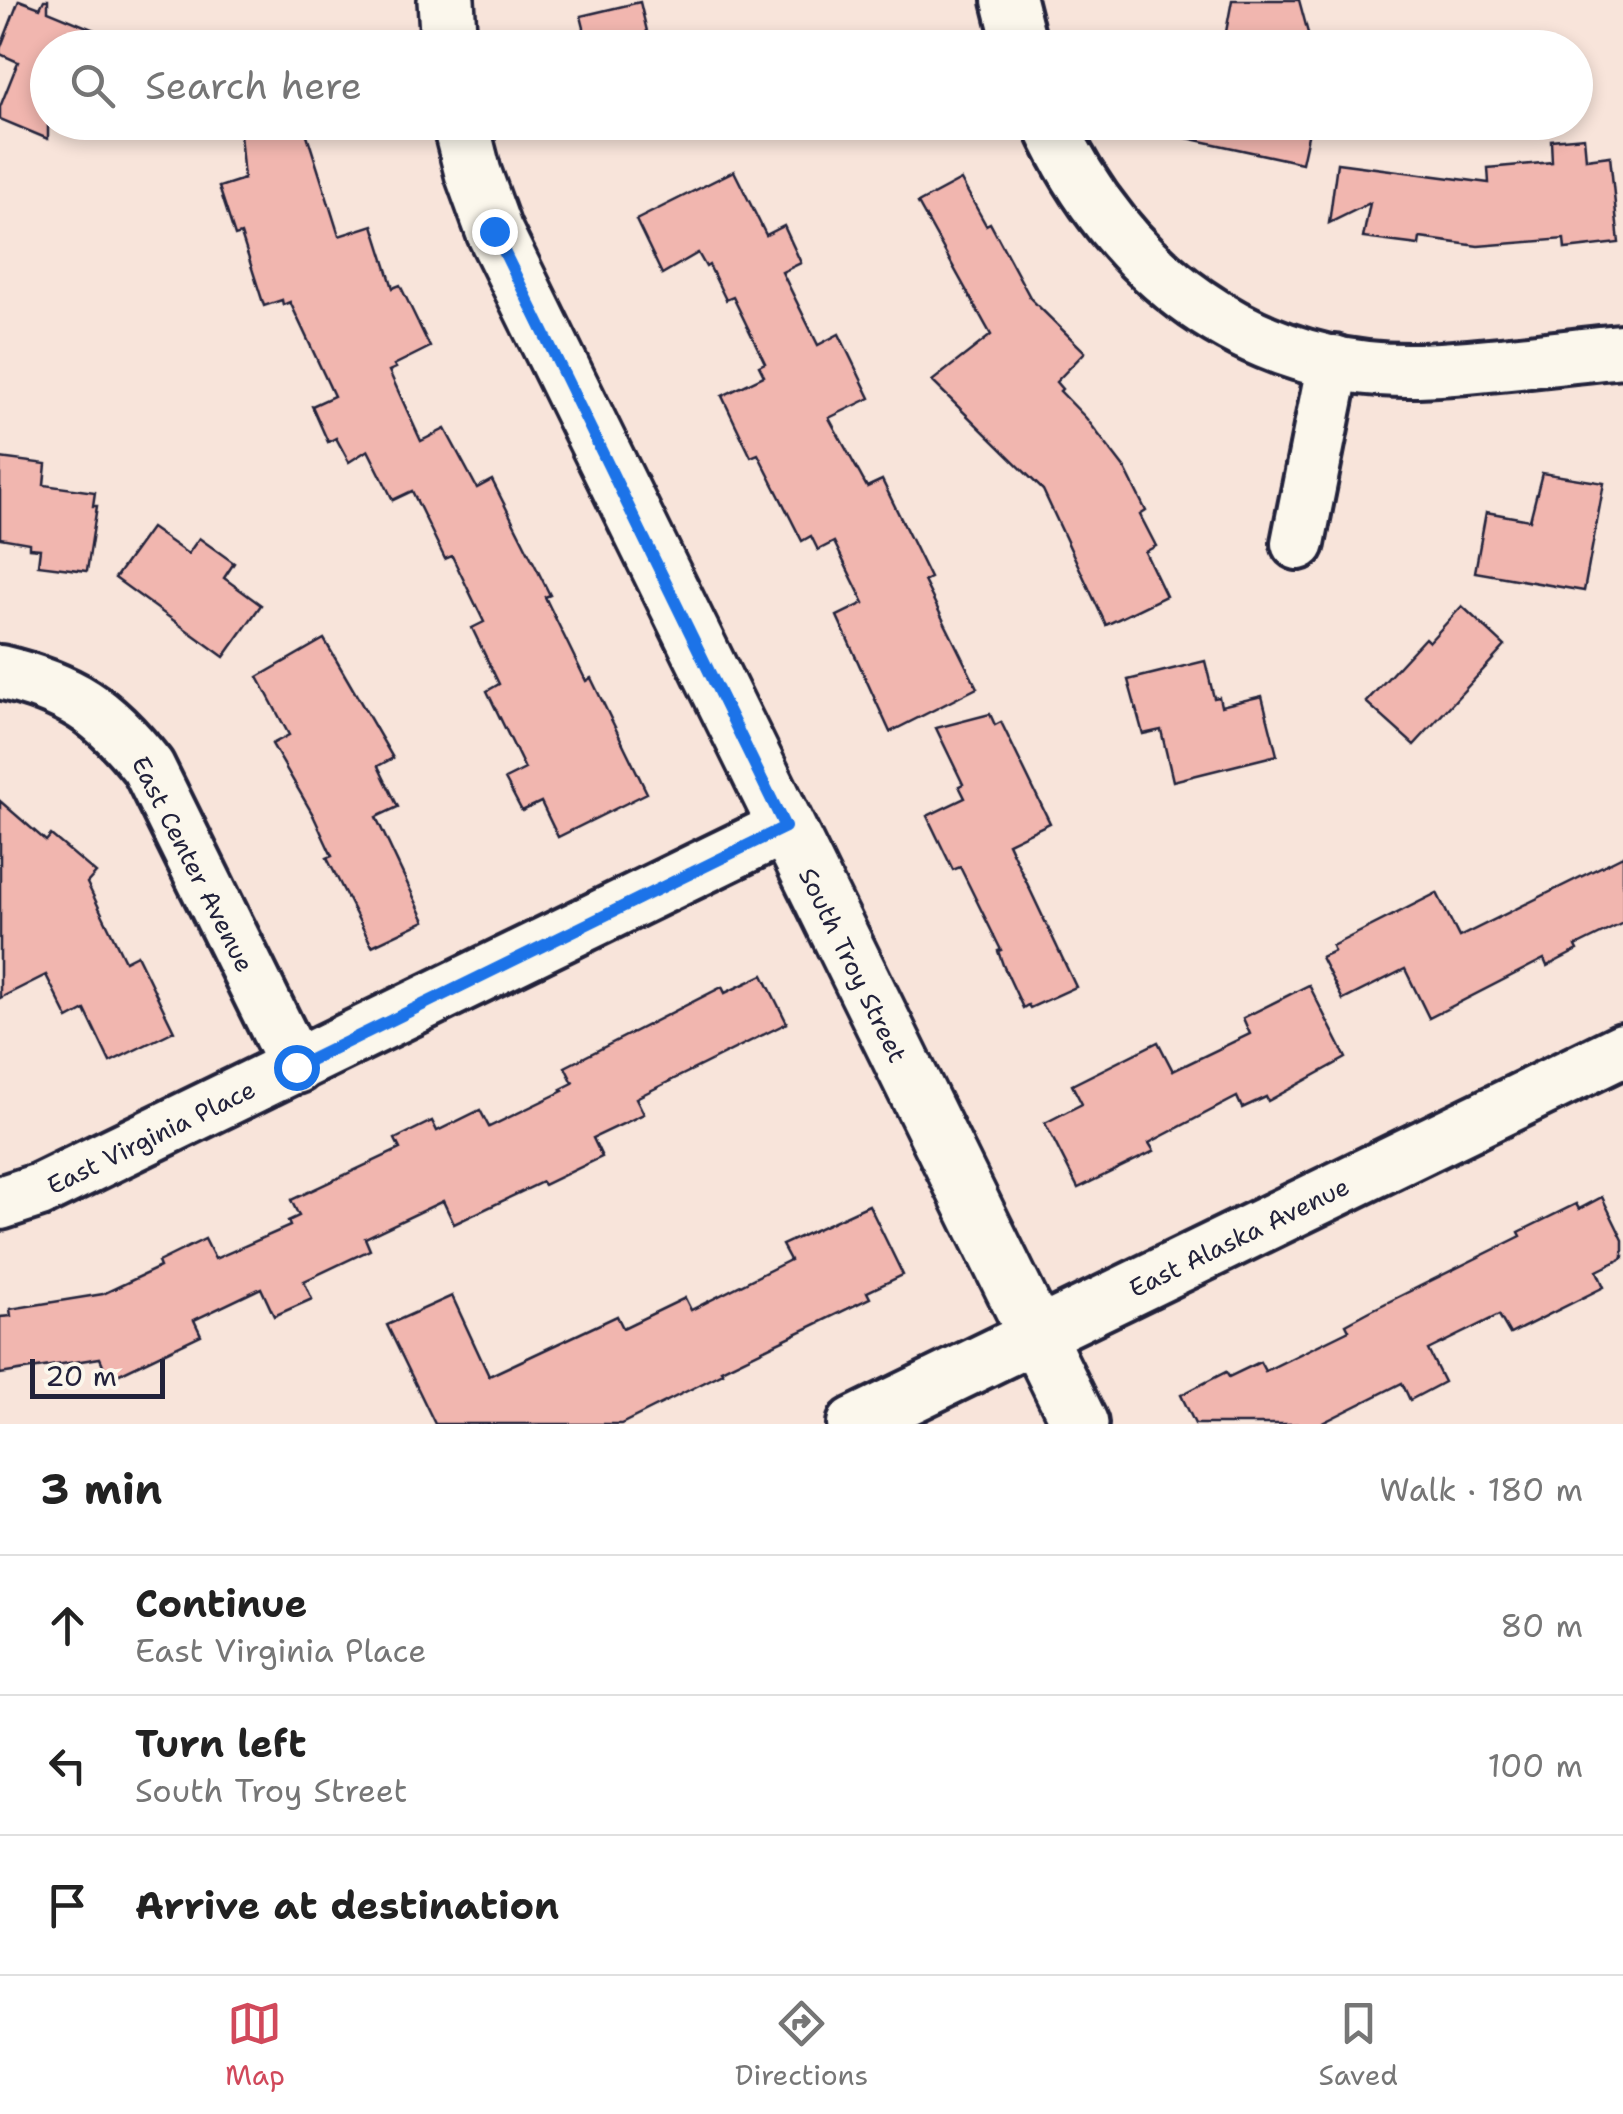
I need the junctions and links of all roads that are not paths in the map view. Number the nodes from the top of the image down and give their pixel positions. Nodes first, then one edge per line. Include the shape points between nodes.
1 (446, 0) edge
2 (1008, 0) edge
3 (448, 30) edge
4 (1016, 30) edge
5 (464, 140) edge
6 (1057, 140) edge
7 (1623, 352) edge
8 (1334, 362) junction
9 (1298, 543) dead end
10 (0, 672) edge
11 (785, 827) junction
12 (1623, 1050) edge
13 (296, 1067) junction
14 (0, 1203) edge
15 (1036, 1336) junction
16 (854, 1424) edge
17 (1080, 1424) edge

1 - 3 street
2 - 4 street
5 - 11 street, South Troy Street via 494,231
6 - 8 street via 1104,218 1145,264 1194,303 1248,333
7 - 8 street via 1417,370
8 - 9 street
10 - 13 street, East Center Avenue via 80,700 122,733 148,767
11 - 13 street, East Virginia Place
11 - 15 street, South Troy Street
12 - 15 street, East Alaska Avenue
13 - 14 street, East Virginia Place
15 - 16 street, East Alaska Avenue
15 - 17 street, South Troy Street

